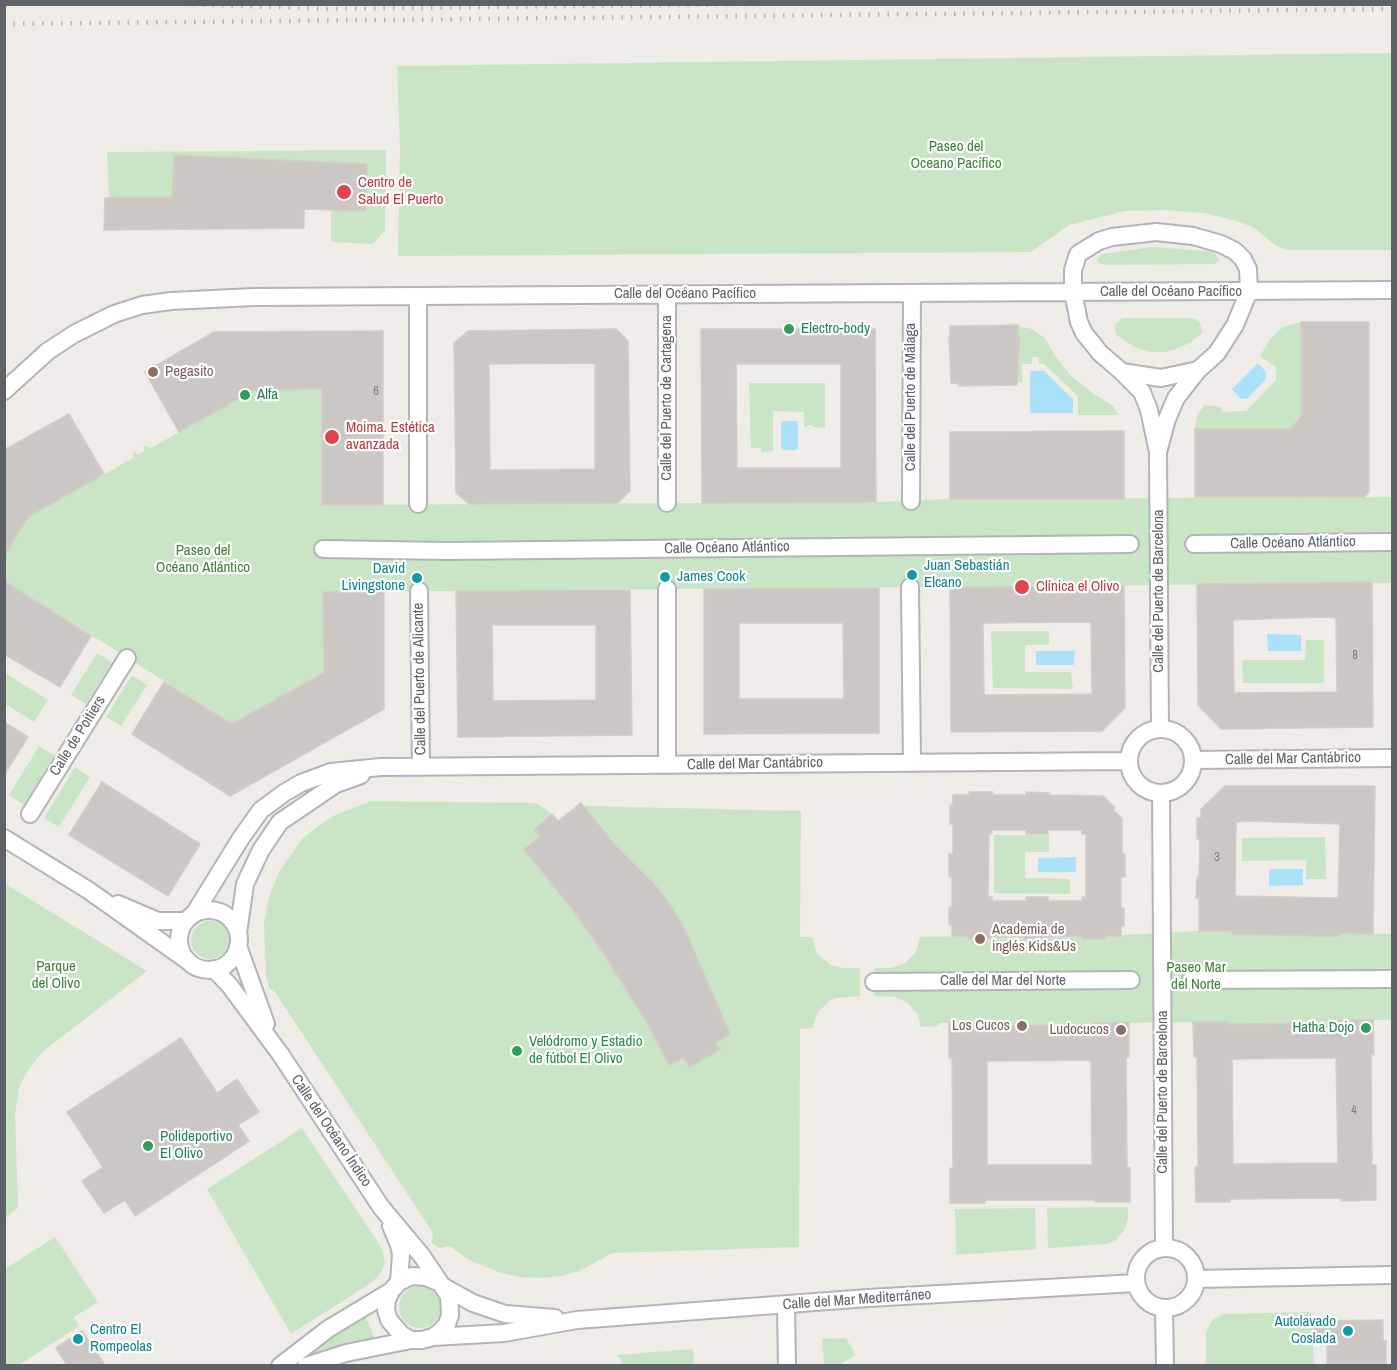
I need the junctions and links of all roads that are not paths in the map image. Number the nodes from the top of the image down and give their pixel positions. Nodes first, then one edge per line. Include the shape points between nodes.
1 (1392, 290) edge
2 (1249, 291) junction
3 (1073, 292) junction
4 (912, 293) junction
5 (667, 294) junction
6 (418, 297) junction
7 (1198, 370) junction
8 (1122, 372) junction
9 (4, 391) edge
10 (1158, 452) junction
11 (910, 501) dead end
12 (667, 503) dead end
13 (418, 504) dead end
14 (1392, 542) edge
15 (1130, 544) dead end
16 (1194, 544) dead end
17 (323, 549) dead end
18 (910, 587) dead end
19 (667, 589) dead end
20 (419, 591) dead end
21 (127, 658) dead end
22 (1160, 729) junction
23 (1392, 759) edge
24 (1193, 760) junction
25 (1129, 761) junction
26 (912, 762) junction
27 (667, 765) junction
28 (381, 767) junction
29 (421, 767) junction
30 (1161, 793) junction
31 (30, 814) dead end
32 (4, 838) edge
33 (241, 838) junction
34 (245, 884) junction
35 (88, 890) junction
36 (190, 917) junction
37 (238, 940) junction
38 (188, 961) junction
39 (214, 969) junction
40 (1392, 979) edge
41 (1131, 980) dead end
42 (1191, 981) dead end
43 (874, 982) dead end
44 (281, 1055) junction
45 (381, 1207) junction
46 (1164, 1248) junction
47 (1392, 1275) edge
48 (1197, 1279) junction
49 (1136, 1283) junction
50 (441, 1285) junction
51 (395, 1287) junction
52 (786, 1305) junction
53 (1164, 1308) junction
54 (577, 1320) junction
55 (433, 1337) junction
56 (411, 1340) junction
57 (280, 1365) edge
58 (306, 1365) edge
59 (787, 1365) edge
60 (1165, 1365) edge

1 - 2 street, Calle del Océano Pacífico
2 - 3 street, Calle del Océano Pacífico
2 - 3 street, Calle del Puerto de Barcelona via 1248,269 1235,250 1193,236 1155,232 1112,237 1088,246 1075,262
2 - 7 street, Calle del Puerto de Barcelona via 1228,338
3 - 4 street, Calle del Océano Pacífico
3 - 8 street, Calle del Puerto de Barcelona via 1084,333
4 - 5 street, Calle del Océano Pacífico
4 - 11 street, Calle del Puerto de Málaga
5 - 6 street, Calle del Océano Pacífico
5 - 12 street, Calle del Puerto de Cartagena
6 - 9 street, Calle del Océano Pacífico via 225,298 142,305 74,334 48,351
6 - 13 street
7 - 8 street via 1161,378
7 - 10 street, Calle del Puerto de Barcelona via 1176,398
8 - 10 street, Calle del Puerto de Barcelona via 1145,398
10 - 22 street, Calle del Puerto de Barcelona
14 - 16 street, Calle Océano Atlántico
15 - 17 street, Calle Océano Atlántico
18 - 26 street
19 - 27 street
20 - 29 street, Calle del Puerto de Alicante
21 - 31 street, Calle de Poitiers
22 - 24 street via 1179,735
22 - 25 street via 1141,736
23 - 24 street, Calle del Mar Cantábrico
24 - 30 street via 1187,779 1172,791
25 - 26 street, Calle del Mar Cantábrico
25 - 30 street via 1130,770 1142,786
26 - 27 street, Calle del Mar Cantábrico
27 - 29 street, Calle del Mar Cantábrico
28 - 29 street, Calle del Mar Cantábrico
28 - 33 street, Calle del Mar Cantábrico via 331,772 301,783 261,810
28 - 34 street, Calle del Mar Cantábrico via 336,784 280,822
30 - 46 street, Calle del Puerto de Barcelona
32 - 35 street
33 - 34 street, Calle del Mar Cantábrico
33 - 36 street, Calle del Mar Cantábrico
34 - 37 street, Calle del Mar Cantábrico
35 - 36 street via 150,918 168,922
35 - 38 street
36 - 37 street via 211,910 220,912 228,917
36 - 38 street via 179,937 179,946
37 - 39 street via 229,962
37 - 44 street, Calle del Océano Índico via 262,1015
38 - 39 street via 195,967
39 - 44 street, Calle del Océano Índico
40 - 42 street
41 - 43 street, Calle del Mar del Norte
44 - 45 street, Calle del Océano Índico
45 - 50 street, Calle del Océano Índico
45 - 51 street, Calle del Océano Índico via 399,1245 401,1263
46 - 48 street via 1184,1253 1196,1269
46 - 49 street via 1145,1256 1139,1264
47 - 48 street
48 - 53 street via 1184,1303
49 - 52 street, Calle del Mar Mediterráneo
49 - 53 street via 1145,1300
50 - 51 street via 433,1279 412,1276
50 - 54 street, Calle del Mar Mediterráneo via 473,1303 506,1314
50 - 55 street via 449,1296 450,1315 441,1332
51 - 56 street via 387,1300 389,1320
51 - 57 street
52 - 54 street, Calle del Mar Mediterráneo
52 - 59 street
53 - 60 street
54 - 55 street, Calle del Mar Mediterráneo via 504,1333
55 - 56 street
56 - 58 street

